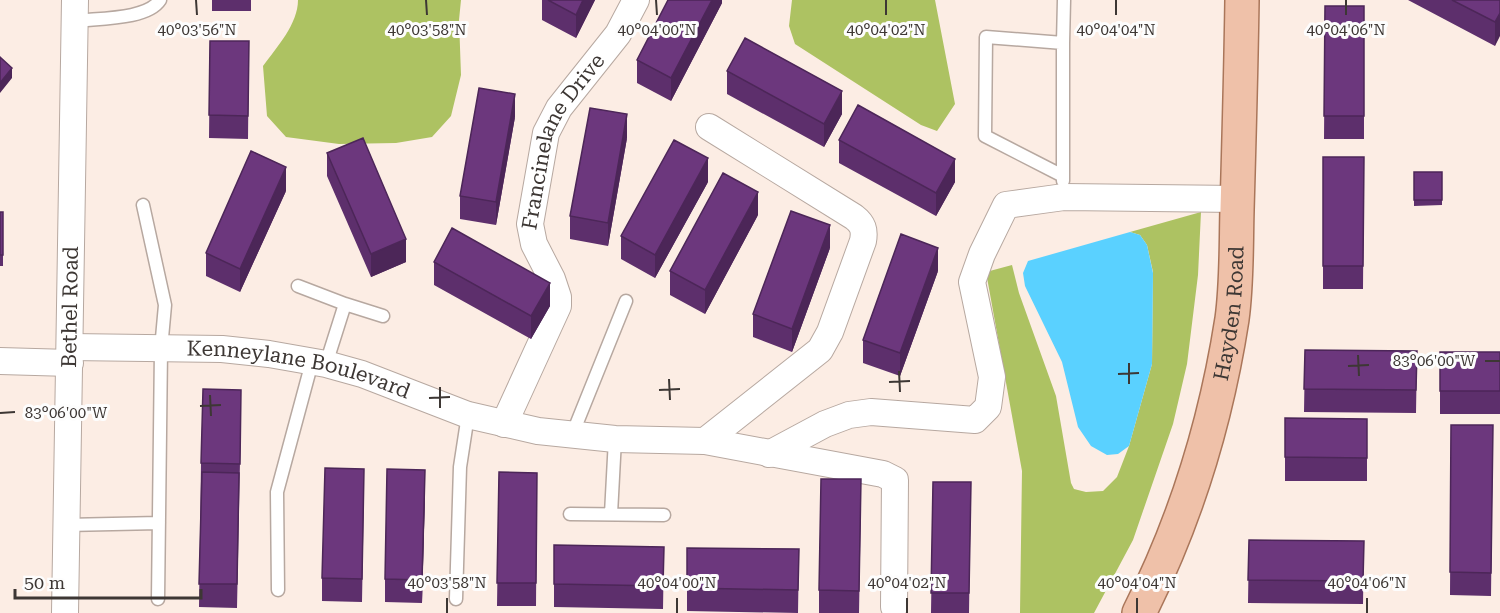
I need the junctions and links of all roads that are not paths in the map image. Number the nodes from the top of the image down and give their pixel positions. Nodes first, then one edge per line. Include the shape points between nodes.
1 (160, 0) edge
2 (636, 0) edge
3 (1064, 0) edge
4 (1242, 0) edge
5 (75, 10) edge
6 (1063, 43) junction
7 (709, 127) dead end
8 (1063, 187) junction
9 (1238, 199) junction
10 (143, 206) dead end
11 (298, 286) dead end
12 (626, 301) dead end
13 (345, 304) junction
14 (383, 316) dead end
15 (161, 349) junction
16 (70, 355) junction
17 (0, 361) edge
18 (319, 363) junction
19 (468, 415) junction
20 (504, 424) junction
21 (572, 435) junction
22 (615, 439) junction
23 (705, 441) junction
24 (769, 454) junction
25 (570, 514) dead end
26 (611, 514) junction
27 (664, 515) dead end
28 (159, 523) junction
29 (66, 525) junction
30 (278, 590) dead end
31 (158, 599) dead end
32 (456, 599) dead end
33 (894, 607) dead end
34 (65, 613) edge
35 (1139, 613) edge

1 - 5 lane via 141,14
2 - 20 street, Francinelane Drive via 618,34 559,108 546,133 530,224 534,244 552,279 558,306
3 - 6 lane
4 - 9 main road, Hayden Road
5 - 16 street, Bethel Road
6 - 8 lane
6 - 8 lane via 986,37 985,136
7 - 23 street via 855,216 865,232 820,350
8 - 9 street
8 - 24 street via 1006,205 982,254 972,282 992,377 988,407 975,420 871,411 825,424
9 - 35 main road, Hayden Road via 1232,318 1213,417 1184,511
10 - 15 lane via 165,304
11 - 13 lane
12 - 21 lane
13 - 14 lane
13 - 18 lane
15 - 16 street, Kenneylane Boulevard
15 - 18 street, Kenneylane Boulevard via 222,349
15 - 28 lane
16 - 17 street, Kenneylane Boulevard
16 - 29 street, Bethel Road
18 - 19 street, Kenneylane Boulevard via 362,374
18 - 30 lane via 277,492
19 - 20 street, Kenneylane Boulevard
19 - 32 lane via 460,467
20 - 21 street, Kenneylane Boulevard
21 - 22 street, Kenneylane Boulevard
22 - 23 street, Kenneylane Boulevard
22 - 26 lane
23 - 24 street, Kenneylane Boulevard
24 - 33 street, Kenneylane Boulevard via 866,470 895,480
25 - 26 lane
26 - 27 lane
28 - 29 lane
28 - 31 lane
29 - 34 street, Bethel Road

